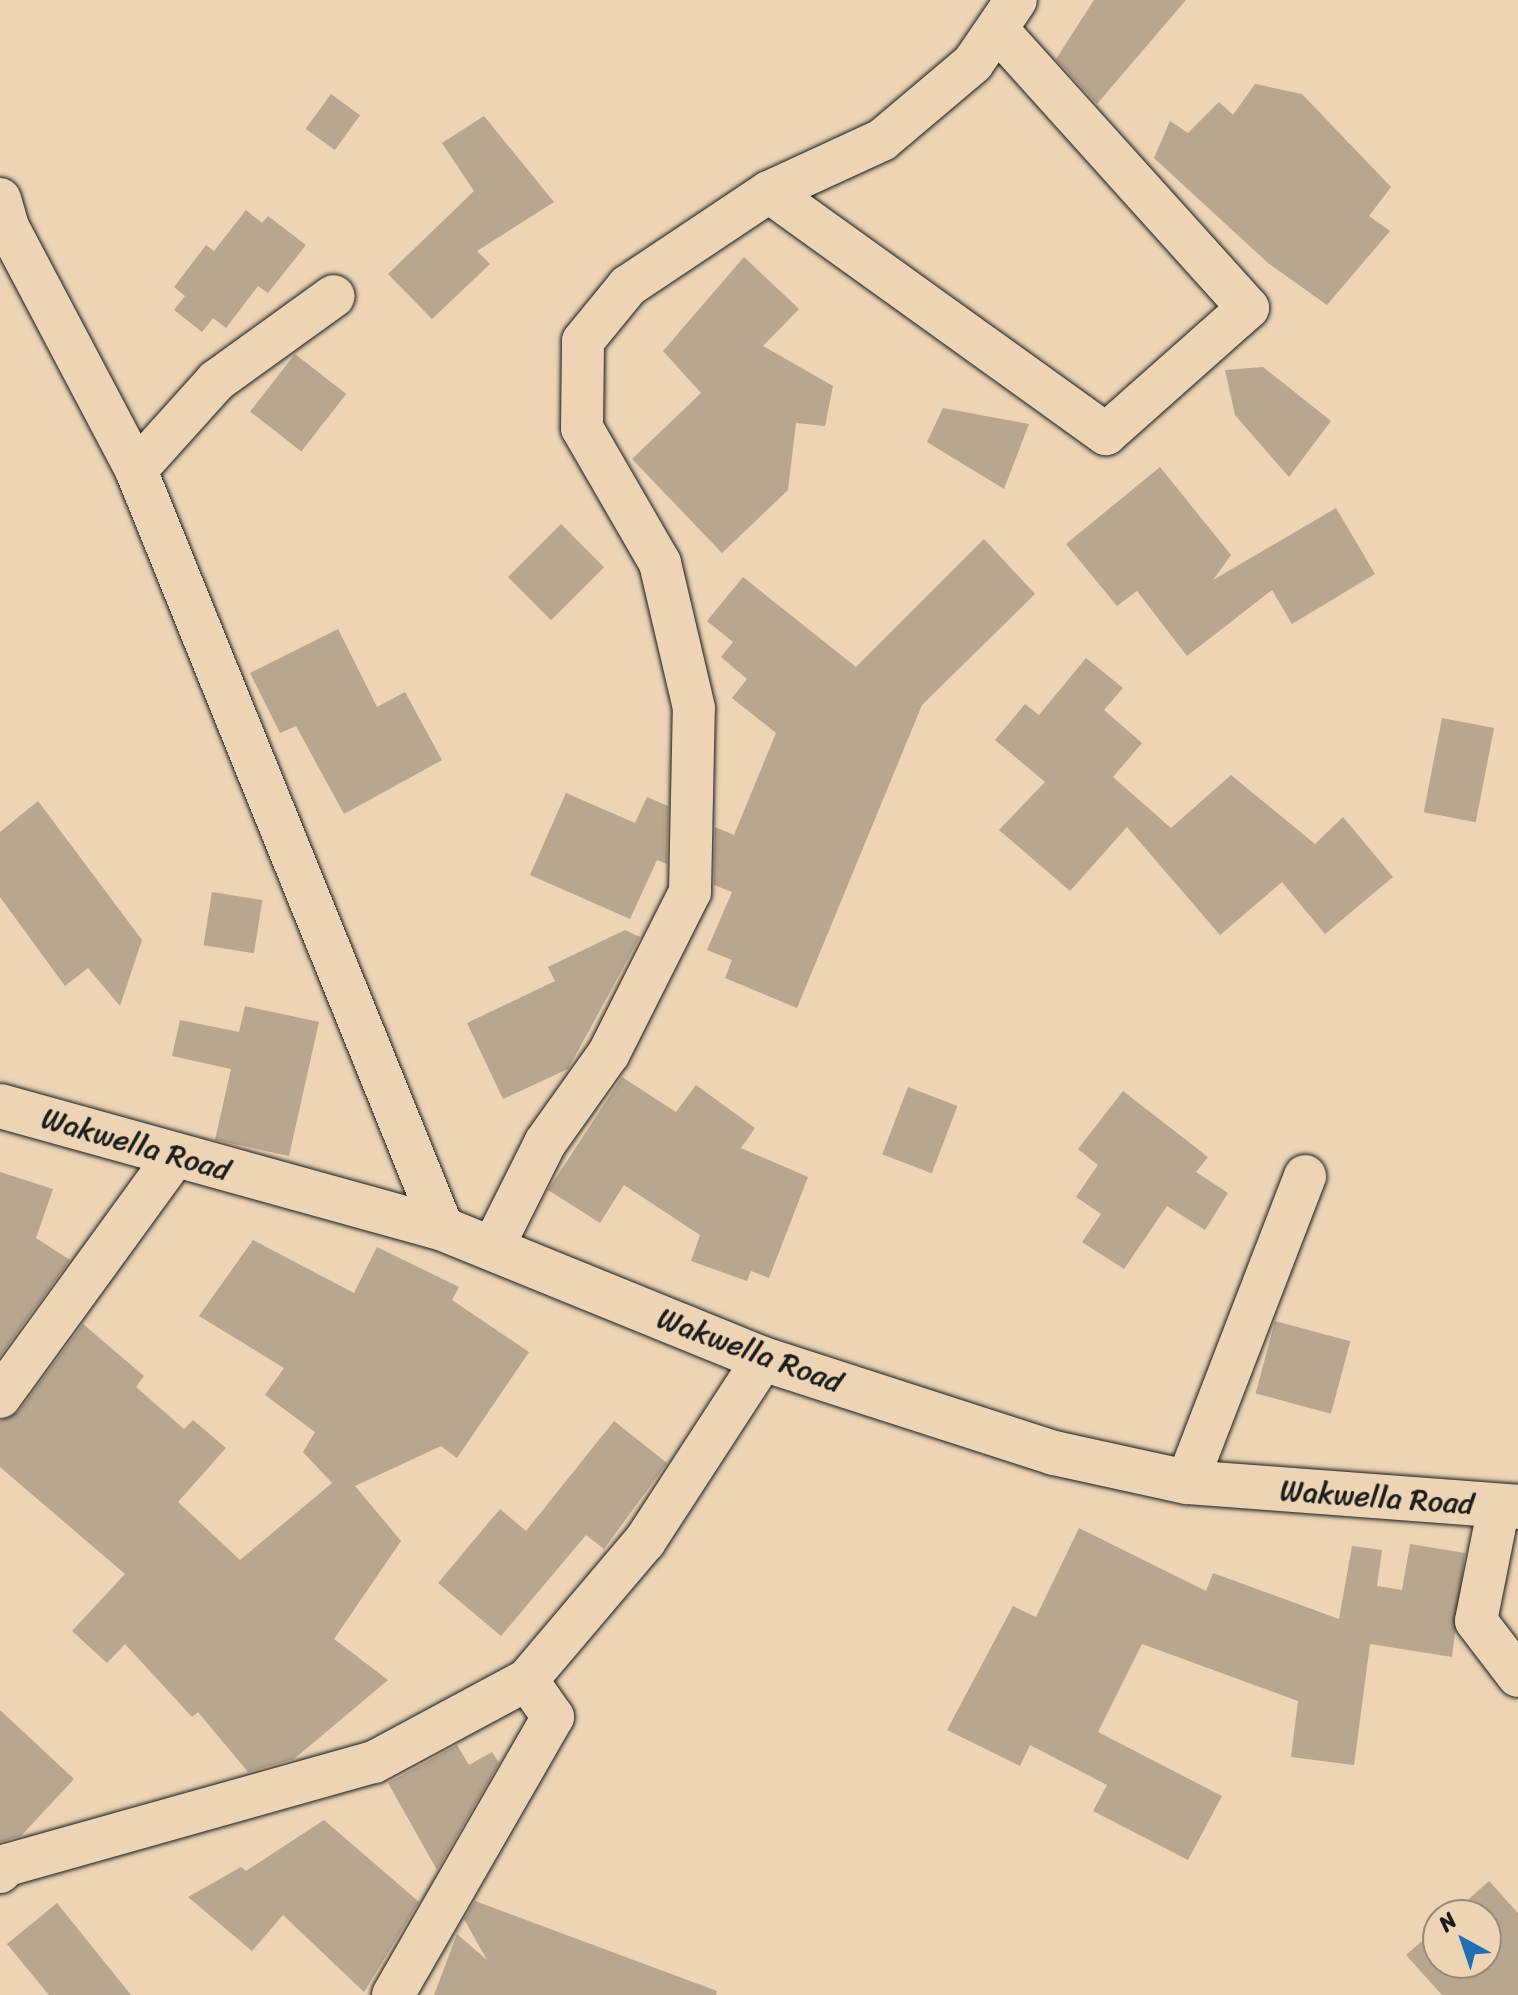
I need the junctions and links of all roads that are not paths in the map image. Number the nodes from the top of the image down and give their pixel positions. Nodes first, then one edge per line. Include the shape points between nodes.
1 (1007, 14) edge
2 (769, 192) junction
3 (0, 199) edge
4 (334, 296) dead end
5 (136, 470) junction
6 (0, 1106) edge
7 (176, 1155) junction
8 (1305, 1176) dead end
9 (443, 1229) junction
10 (492, 1249) junction
11 (763, 1359) junction
12 (0, 1397) edge
13 (1187, 1482) junction
14 (1508, 1506) edge
15 (1518, 1676) edge
16 (527, 1680) junction
17 (0, 1872) edge
18 (393, 1995) edge

1 - 2 street via 973,63 882,140
1 - 2 street via 1248,308 1106,434
2 - 10 street via 628,286 583,341 582,428 660,563 694,708 690,892 609,1053 545,1143
3 - 5 street via 8,227
4 - 5 street via 216,381
5 - 9 street
6 - 7 main road, Wakwella Road
7 - 9 main road, Wakwella Road
7 - 12 street
8 - 13 street
9 - 10 main road, Wakwella Road
10 - 11 main road, Wakwella Road
11 - 13 main road, Wakwella Road via 1054,1453
11 - 16 street via 645,1541
13 - 14 main road, Wakwella Road
14 - 15 street via 1476,1621
16 - 17 street via 374,1762 36,1856
16 - 18 street via 553,1717

